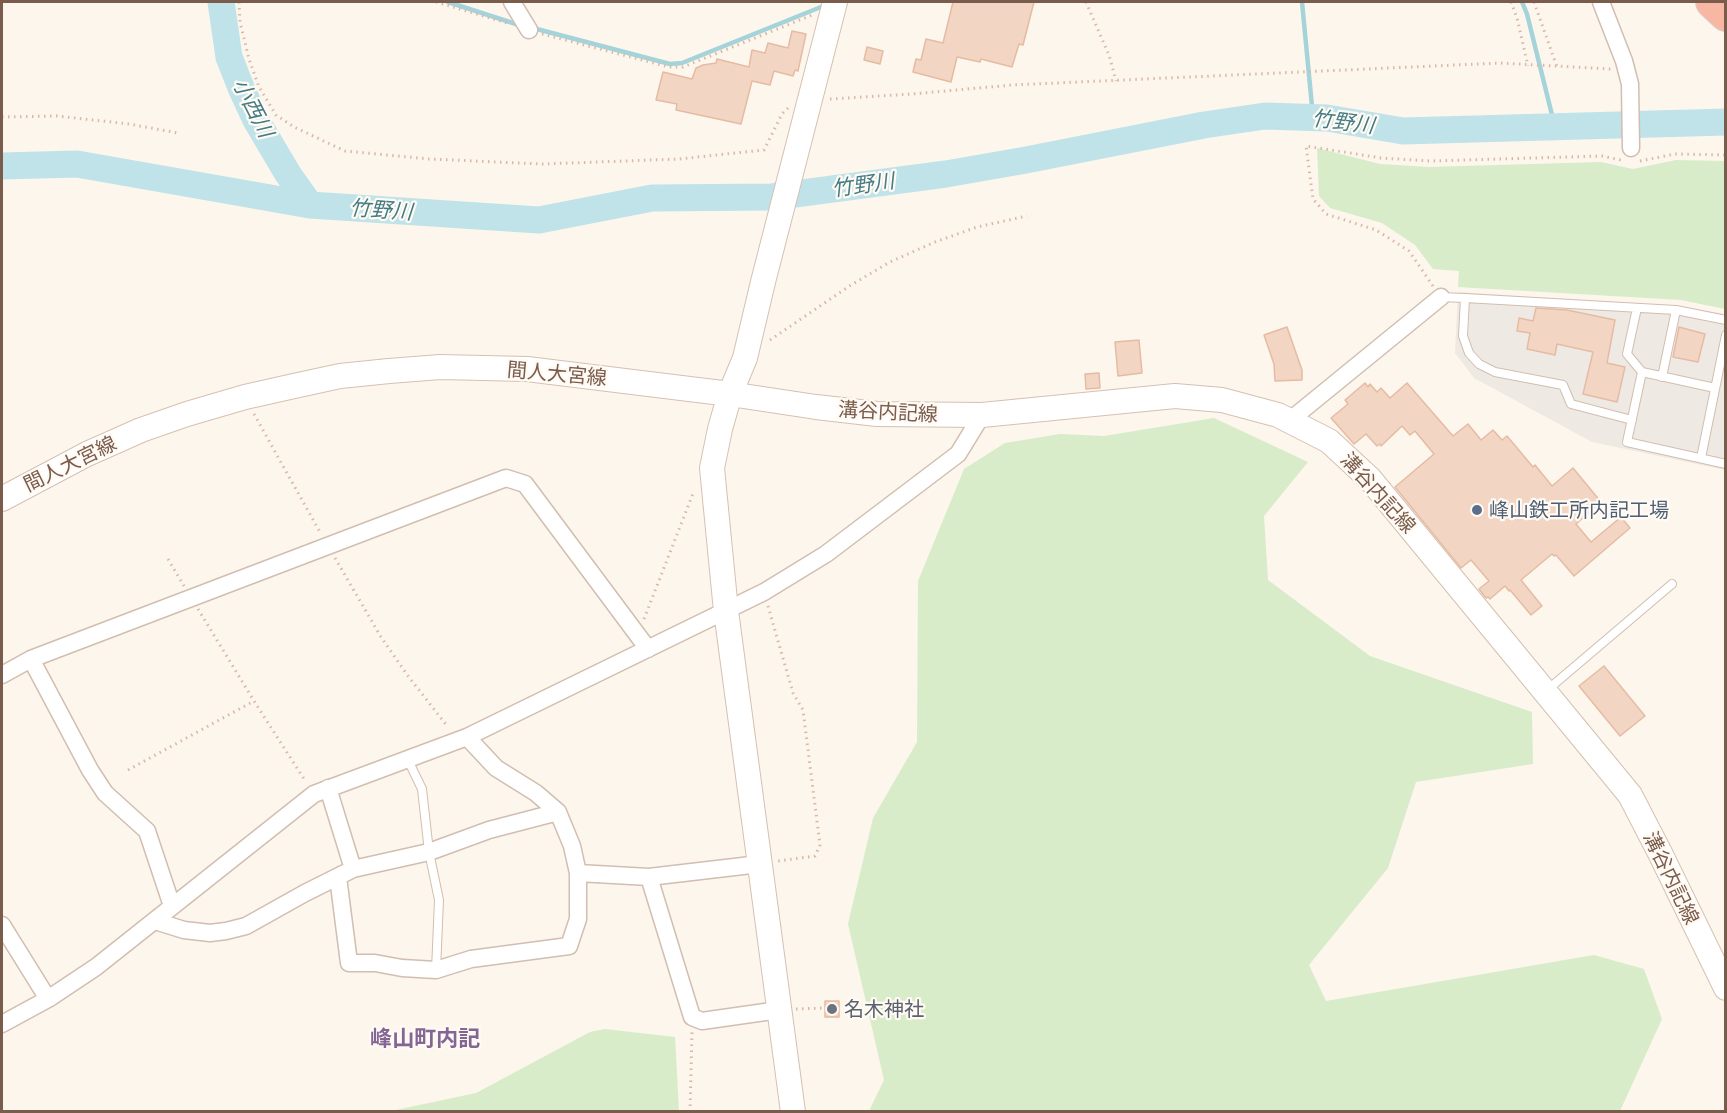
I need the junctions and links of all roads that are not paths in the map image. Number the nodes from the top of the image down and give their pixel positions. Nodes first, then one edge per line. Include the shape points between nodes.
1 (512, 2) edge
2 (1602, 2) edge
3 (1712, 2) edge
4 (834, 4) edge
5 (1725, 15) edge
6 (529, 30) road end
7 (1629, 157) road end
8 (1441, 297) joint
9 (1465, 297) junction
10 (1636, 308) junction
11 (1676, 310) junction
12 (1725, 320) edge
13 (1725, 335) edge
14 (1642, 372) junction
15 (1662, 377) junction
16 (1715, 388) junction
17 (730, 394) junction
18 (982, 415) junction
19 (1632, 420) junction
20 (1289, 421) junction
21 (1701, 458) junction
22 (1725, 464) edge
23 (2, 499) edge
24 (1672, 584) dead end
25 (726, 611) junction
26 (643, 642) junction
27 (31, 659) junction
28 (2, 675) edge
29 (1546, 692) junction
30 (462, 739) junction
31 (408, 758) junction
32 (321, 791) junction
33 (558, 812) junction
34 (429, 852) junction
35 (760, 864) junction
36 (353, 869) junction
37 (578, 873) junction
38 (649, 877) junction
39 (338, 878) junction
40 (172, 906) junction
41 (155, 921) junction
42 (2, 925) edge
43 (436, 970) junction
44 (1725, 988) edge
45 (48, 999) junction
46 (779, 1010) junction
47 (2, 1024) edge
48 (793, 1112) edge

1 - 6 street
2 - 7 street via 1630,84
3 - 5 highway
4 - 17 main road via 745,358
8 - 9 lane
8 - 20 street
9 - 10 lane
9 - 19 lane via 1462,336 1479,364 1495,372 1563,385 1571,404
10 - 11 lane
10 - 14 lane via 1627,354
11 - 12 lane
11 - 15 lane
13 - 16 lane
14 - 15 lane
14 - 19 lane
15 - 16 lane
16 - 21 lane
17 - 18 main road, 溝谷内記線 via 877,414
17 - 23 main road, 間人大宮線 via 537,370 440,367 340,376 245,397 141,430
17 - 25 main road via 712,468
18 - 20 main road, 溝谷内記線 via 1175,396 1222,400
18 - 25 street via 958,454 826,554
19 - 21 lane via 1627,442
20 - 29 main road, 溝谷内記線 via 1329,441 1370,479
21 - 22 lane
24 - 29 lane
25 - 26 street
25 - 35 main road
26 - 27 street via 525,484 506,478
26 - 30 street
27 - 28 street
27 - 40 street via 90,771 105,793 147,831
29 - 44 main road, 溝谷内記線 via 1630,795
30 - 31 street
30 - 33 street
31 - 32 street
31 - 34 lane via 422,789
32 - 36 street
32 - 40 street
33 - 34 street via 489,830
33 - 37 street
34 - 36 street
34 - 43 lane via 439,900
35 - 38 street
35 - 46 main road
36 - 39 street
37 - 38 street
37 - 43 street via 578,919 569,946 471,959
38 - 46 street via 692,1017 702,1021
39 - 41 street via 246,926 226,932 184,930
39 - 43 street via 349,963
40 - 41 street
41 - 45 street via 96,968
42 - 45 street
45 - 47 street
46 - 48 main road

